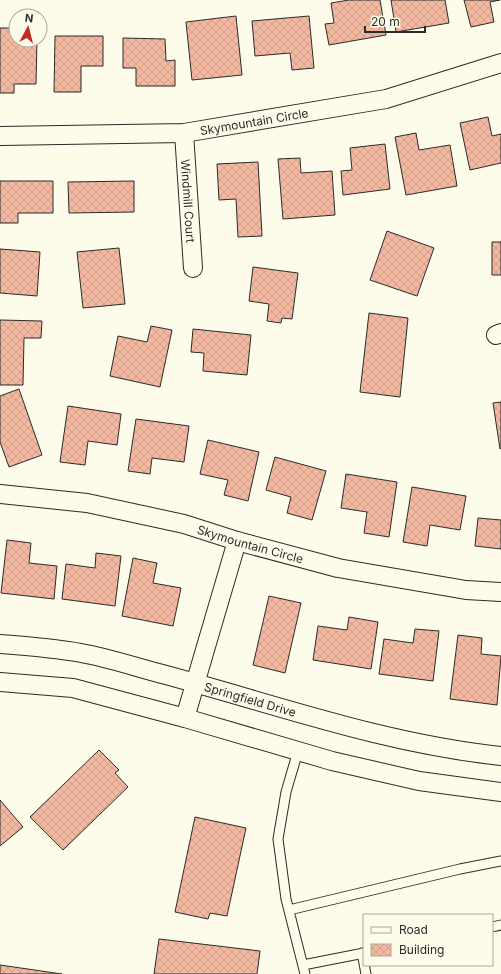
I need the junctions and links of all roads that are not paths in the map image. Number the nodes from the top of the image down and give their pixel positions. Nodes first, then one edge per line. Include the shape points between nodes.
1 (501, 63) edge
2 (184, 133) junction
3 (0, 136) edge
4 (193, 268) dead end
5 (0, 494) edge
6 (237, 541) junction
7 (501, 592) edge
8 (0, 644) edge
9 (0, 682) edge
10 (195, 683) junction
11 (185, 718) junction
12 (298, 751) junction
13 (501, 756) edge
14 (501, 792) edge
15 (501, 861) edge
16 (289, 910) junction
17 (363, 953) edge
18 (304, 970) edge

1 - 2 street, Skymountain Circle via 386,99
2 - 3 street, Skymountain Circle
2 - 4 street, Windmill Court
5 - 6 street, Skymountain Circle via 86,503 184,524
6 - 7 street, Skymountain Circle via 338,568 466,590
6 - 10 street
8 - 10 street, Springfield Drive via 82,653
9 - 11 street via 73,688
10 - 11 street
10 - 13 street, Springfield Drive via 344,726 428,745
11 - 12 street
12 - 14 street via 419,781
12 - 16 lane via 286,792 278,839
15 - 16 lane
16 - 18 lane
17 - 18 lane

